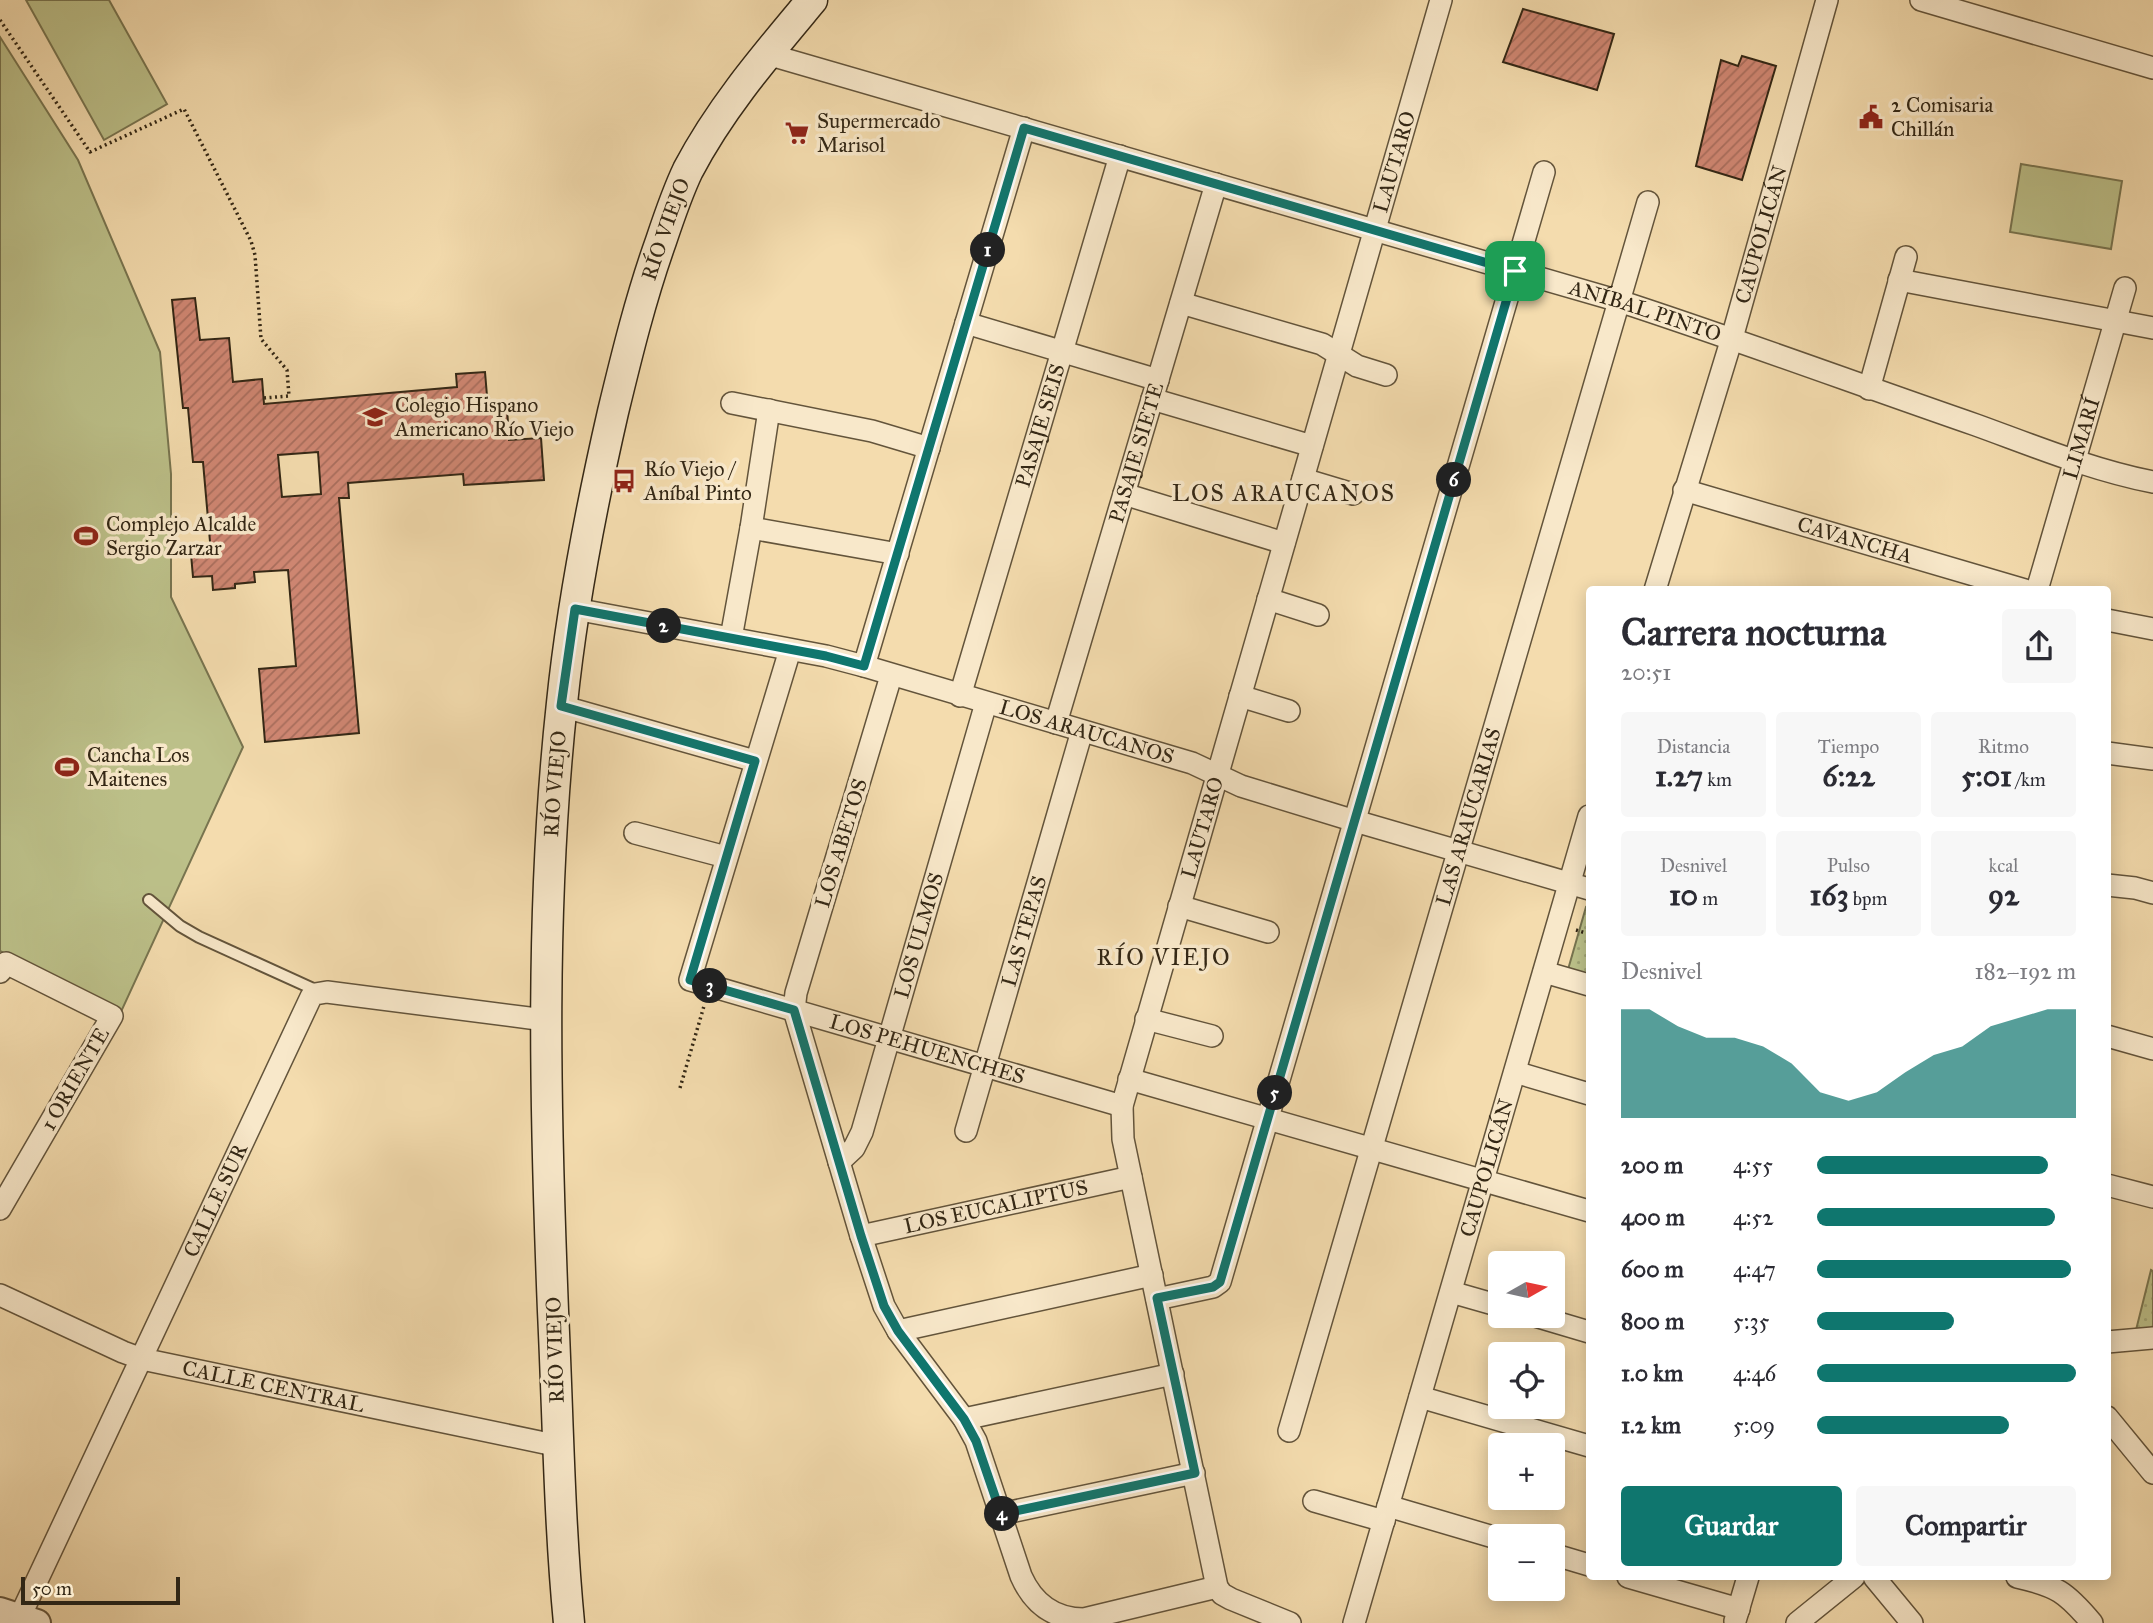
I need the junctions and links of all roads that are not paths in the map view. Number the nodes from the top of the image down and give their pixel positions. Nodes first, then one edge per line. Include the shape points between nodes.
1 (812, 0) edge
2 (1441, 0) edge
3 (1827, 0) edge
4 (1921, 0) edge
5 (767, 54) junction
6 (2153, 68) edge
7 (1024, 128) junction
8 (1120, 156) junction
9 (1544, 172) dead end
10 (1216, 184) junction
11 (1648, 202) dead end
12 (1375, 230) junction
13 (1906, 257) dead end
14 (1515, 271) junction
15 (1899, 280) junction
16 (2125, 288) dead end
17 (1619, 301) junction
18 (1181, 303) junction
19 (2116, 321) junction
20 (966, 323) junction
21 (2153, 328) edge
22 (1732, 338) junction
23 (1062, 352) junction
24 (1339, 354) junction
25 (1386, 375) dead end
26 (1869, 389) junction
27 (1155, 390) junction
28 (732, 403) dead end
29 (769, 411) junction
30 (1312, 446) junction
31 (929, 447) junction
32 (2076, 460) junction
33 (1303, 479) junction
34 (2153, 482) edge
35 (1684, 490) junction
36 (1124, 494) junction
37 (1353, 494) dead end
38 (751, 528) junction
39 (1284, 543) junction
40 (898, 554) junction
41 (1656, 586) edge
42 (2011, 586) edge
43 (2038, 586) edge
44 (1268, 599) junction
45 (575, 609) junction
46 (1318, 615) dead end
47 (2111, 621) edge
48 (2153, 629) edge
49 (731, 638) junction
50 (790, 649) junction
51 (864, 666) junction
52 (891, 676) junction
53 (960, 696) junction
54 (1240, 696) junction
55 (986, 703) junction
56 (561, 706) junction
57 (1289, 711) dead end
58 (1056, 723) junction
59 (1082, 731) junction
60 (2111, 754) edge
61 (2153, 759) edge
62 (755, 761) junction
63 (1217, 775) junction
64 (1355, 821) junction
65 (635, 833) dead end
66 (1586, 837) edge
67 (1458, 851) junction
68 (726, 857) junction
69 (2111, 885) edge
70 (1579, 886) edge
71 (2153, 893) edge
72 (149, 900) dead end
73 (1179, 906) junction
74 (1268, 932) dead end
75 (3, 968) edge
76 (1544, 972) junction
77 (1586, 984) edge
78 (320, 992) junction
79 (794, 1010) junction
80 (1146, 1019) junction
81 (545, 1020) junction
82 (1212, 1036) dead end
83 (2111, 1037) edge
84 (889, 1038) junction
85 (2153, 1049) edge
86 (985, 1066) junction
87 (1515, 1072) junction
88 (1129, 1079) junction
89 (1586, 1093) edge
90 (1122, 1106) junction
91 (1268, 1119) junction
92 (966, 1131) dead end
93 (1371, 1149) junction
94 (839, 1162) junction
95 (1131, 1177) junction
96 (1483, 1181) junction
97 (2111, 1186) edge
98 (2153, 1197) edge
99 (0, 1209) edge
100 (1586, 1210) edge
101 (861, 1236) junction
102 (1152, 1275) junction
103 (1451, 1292) junction
104 (0, 1295) edge
105 (1157, 1298) junction
106 (1488, 1303) edge
107 (1565, 1325) edge
108 (898, 1331) junction
109 (1586, 1331) edge
110 (2153, 1338) edge
111 (2111, 1342) edge
112 (142, 1359) junction
113 (1173, 1374) junction
114 (1420, 1397) junction
115 (964, 1419) junction
116 (2111, 1421) edge
117 (1289, 1431) dead end
118 (1586, 1445) edge
119 (559, 1446) junction
120 (2149, 1463) edge
121 (1195, 1473) junction
122 (1314, 1501) dead end
123 (1386, 1513) junction
124 (1001, 1514) junction
125 (1488, 1536) edge
126 (1565, 1558) edge
127 (1586, 1564) edge
128 (1636, 1580) edge
129 (1747, 1580) edge
130 (1850, 1580) edge
131 (1876, 1580) edge
132 (2030, 1580) edge
133 (1217, 1587) junction
134 (1737, 1616) edge
135 (18, 1619) edge
136 (1095, 1620) edge
137 (569, 1623) edge
138 (1290, 1623) edge
139 (1354, 1623) edge
140 (1797, 1623) edge
141 (1912, 1623) edge
142 (2092, 1623) edge

1 - 5 main road, RÍO VIEJO
2 - 12 street, LAUTARO
3 - 22 street, CAUPOLICÁN
4 - 6 street
5 - 7 street, ANÍBAL PINTO
5 - 45 main road, RÍO VIEJO via 733,96 687,174 645,285 591,513
7 - 8 street, ANÍBAL PINTO
7 - 20 street
8 - 10 street, ANÍBAL PINTO
8 - 23 street, PASAJE SEIS
9 - 14 street
10 - 12 street, ANÍBAL PINTO
10 - 18 street, PASAJE SIETE
11 - 17 street, LAS ARAUCARIAS
12 - 14 street, ANÍBAL PINTO
12 - 24 street, LAUTARO
13 - 15 street
14 - 17 street, ANÍBAL PINTO
14 - 64 street
15 - 19 street
15 - 26 street
16 - 19 street, LIMARÍ
17 - 22 street, ANÍBAL PINTO
17 - 67 street, LAS ARAUCARIAS
18 - 24 street via 1322,344
18 - 27 street, PASAJE SIETE
19 - 21 street
19 - 32 street, LIMARÍ
20 - 23 street
20 - 31 street
22 - 26 street, ANÍBAL PINTO
22 - 35 street, CAUPOLICÁN
23 - 27 street
23 - 53 street, PASAJE SEIS
24 - 25 street via 1357,366
24 - 30 street, LAUTARO
26 - 32 street, ANÍBAL PINTO
27 - 30 street
27 - 36 street, PASAJE SIETE
28 - 29 street
29 - 31 street
29 - 38 street
30 - 33 street, LAUTARO
31 - 40 street
32 - 34 street, ANÍBAL PINTO
32 - 43 street, LIMARÍ
33 - 37 street
33 - 39 street, LAUTARO
35 - 41 street, CAUPOLICÁN
35 - 42 street, CAVANCHA
36 - 39 street
36 - 58 street, PASAJE SIETE
38 - 40 street
38 - 49 street
39 - 44 street, LAUTARO
40 - 51 street
44 - 46 street
44 - 54 street, LAUTARO
45 - 49 street, LOS ARAUCANOS
45 - 56 main road, RÍO VIEJO
47 - 48 street
49 - 50 street, LOS ARAUCANOS
50 - 51 street, LOS ARAUCANOS
50 - 62 street
51 - 52 street, LOS ARAUCANOS
52 - 53 street, LOS ARAUCANOS
52 - 79 street, LOS ABETOS
53 - 55 street, LOS ARAUCANOS
54 - 57 street
54 - 63 street, LAUTARO
55 - 58 street, LOS ARAUCANOS
55 - 84 street, LOS ULMOS
56 - 62 street
56 - 81 main road, RÍO VIEJO
58 - 59 street, LOS ARAUCANOS
59 - 63 street, LOS ARAUCANOS via 1192,763
59 - 86 street, LAS TEPAS
60 - 61 street
62 - 68 street
63 - 64 street, LOS ARAUCANOS
63 - 73 street, LAUTARO
64 - 67 street, LOS ARAUCANOS
64 - 91 street
65 - 68 street
66 - 70 street, CAUPOLICÁN
67 - 70 street, LOS ARAUCANOS
67 - 93 street, LAS ARAUCARIAS
68 - 79 street, LOS PEHUENCHES via 700,983
69 - 71 street
70 - 76 street, CAUPOLICÁN
72 - 78 lane via 199,937
73 - 74 street
73 - 80 street, LAUTARO
75 - 99 street, 1 ORIENTE via 112,1016
76 - 77 street
76 - 87 street, CAUPOLICÁN
78 - 81 street
78 - 112 street, CALLE SUR via 308,1001
79 - 84 street, LOS PEHUENCHES
79 - 94 street
80 - 82 street
80 - 88 street, LAUTARO
81 - 119 main road, RÍO VIEJO
83 - 85 street
84 - 86 street, LOS PEHUENCHES
84 - 94 street, LOS ULMOS via 859,1140
86 - 90 street, LOS PEHUENCHES
86 - 92 street, LAS TEPAS
87 - 89 street
87 - 96 street, CAUPOLICÁN
88 - 90 street, LAUTARO
88 - 91 street
90 - 95 street, LAUTARO
91 - 93 street
91 - 105 street via 1220,1282
93 - 96 street
93 - 117 street, LAS ARAUCARIAS
94 - 101 street
95 - 101 street, LOS EUCALIPTUS
95 - 102 street, LAUTARO
96 - 100 street
96 - 103 street, CAUPOLICÁN
97 - 98 street
101 - 108 street via 884,1306
102 - 105 street, LAUTARO
102 - 108 street
103 - 106 street
103 - 114 street, CAUPOLICÁN
104 - 112 street, CALLE CENTRAL
105 - 113 street, LAUTARO
107 - 109 street
108 - 115 street
110 - 111 street
112 - 119 street, CALLE CENTRAL
112 - 135 street, CALLE SUR
113 - 115 street
113 - 121 street, LAUTARO
114 - 118 street
114 - 123 street, CAUPOLICÁN
115 - 124 street
116 - 120 street
119 - 137 main road, RÍO VIEJO
121 - 124 street
121 - 133 street, LAUTARO
122 - 123 street
123 - 125 street
123 - 139 street, CAUPOLICÁN
124 - 136 street via 1021,1576 1034,1599 1063,1617
126 - 127 street
128 - 134 street
129 - 134 street
130 - 140 street
131 - 141 street
132 - 142 street via 2063,1592
133 - 136 street
133 - 138 street via 1231,1600

